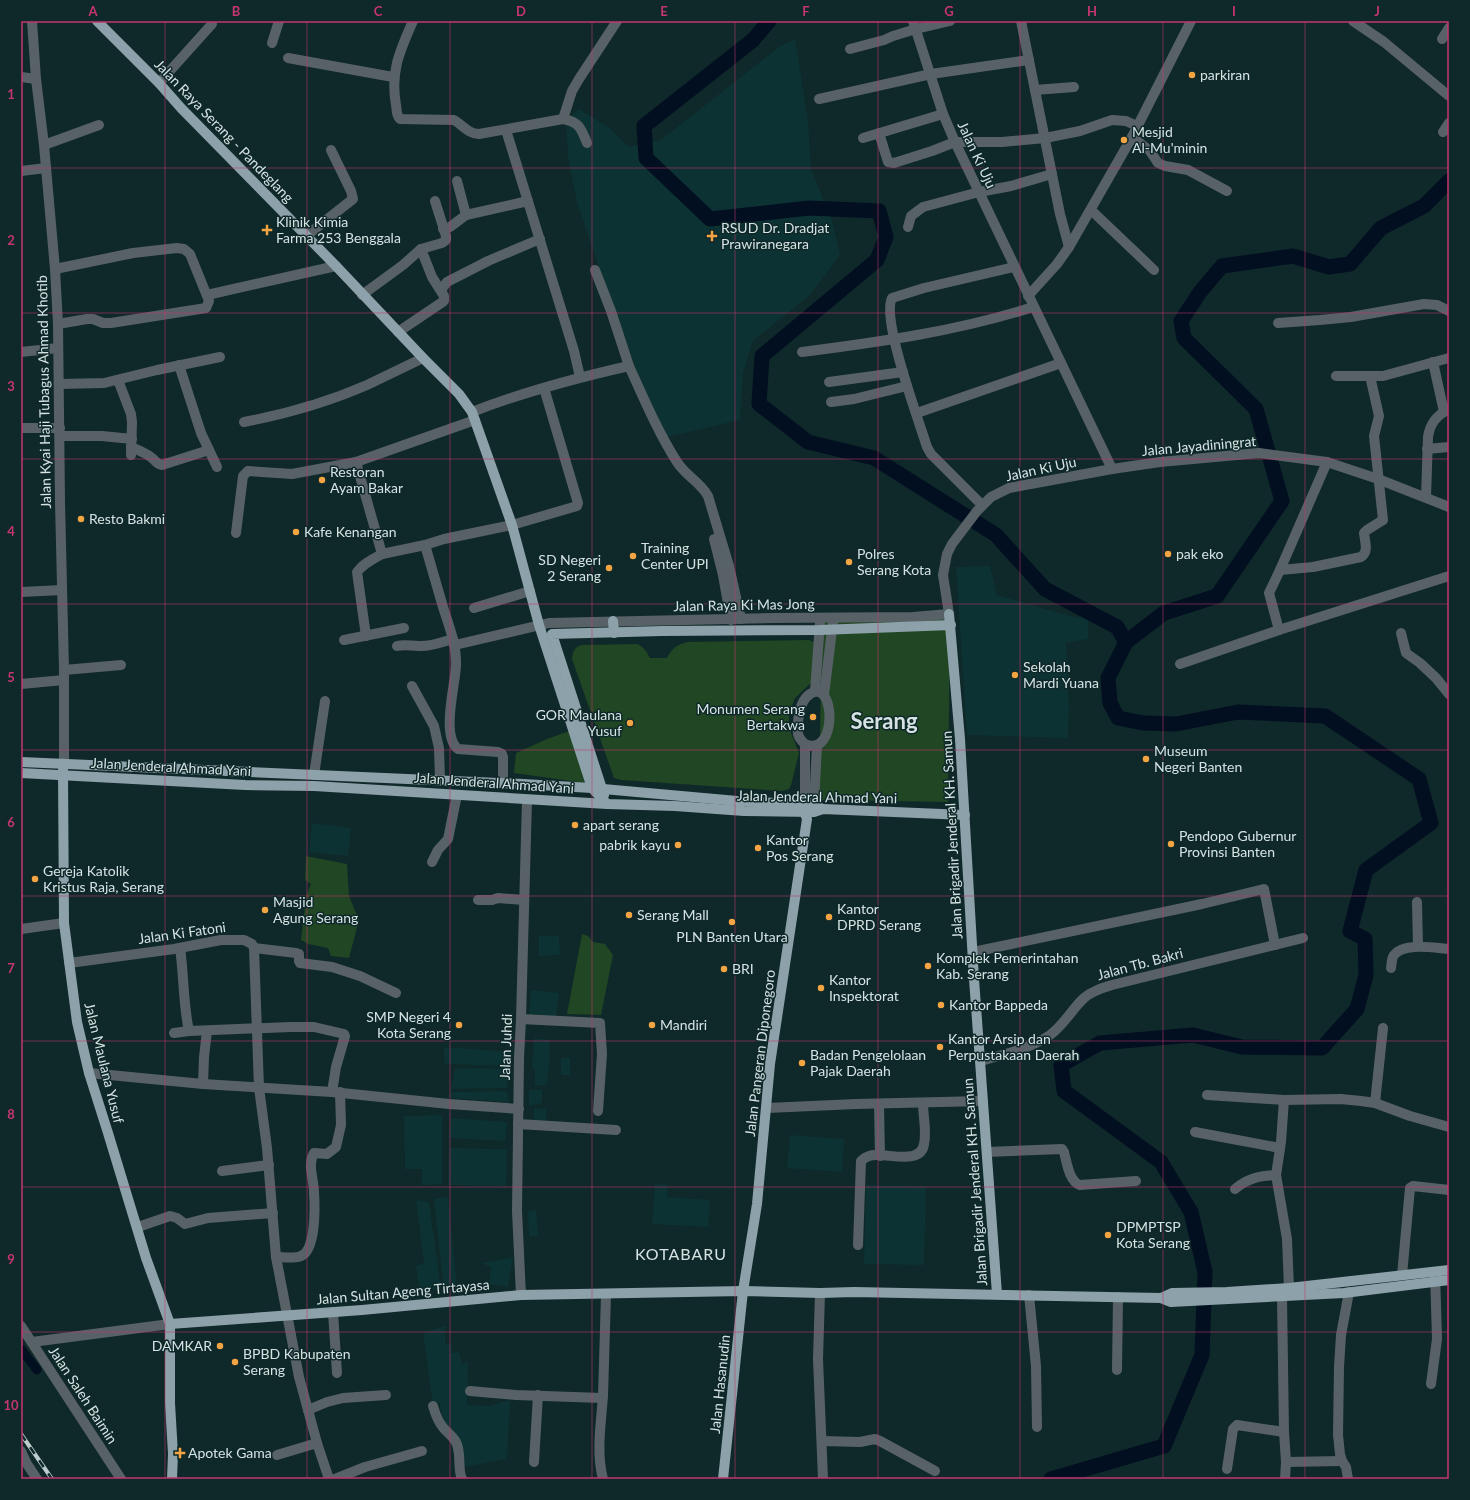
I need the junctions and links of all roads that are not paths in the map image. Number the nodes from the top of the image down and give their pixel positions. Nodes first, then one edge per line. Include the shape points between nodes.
1 (32, 21) edge
2 (97, 21) edge
3 (279, 21) edge
4 (413, 21) edge
5 (617, 21) edge
6 (950, 21) edge
7 (1021, 21) edge
8 (1191, 21) edge
9 (1354, 21) edge
10 (212, 24) dead end
11 (915, 25) edge
12 (1449, 28) edge
13 (1442, 39) dead end
14 (272, 43) dead end
15 (850, 49) dead end
16 (288, 58) dead end
17 (1029, 60) junction
18 (931, 74) junction
19 (21, 77) edge
20 (394, 77) junction
21 (36, 79) junction
22 (159, 83) junction
23 (1074, 87) dead end
24 (1035, 90) junction
25 (1449, 96) edge
26 (819, 99) dead end
27 (944, 114) junction
28 (563, 119) junction
29 (99, 125) dead end
30 (1137, 126) junction
31 (506, 130) junction
32 (879, 133) junction
33 (1132, 137) junction
34 (863, 138) dead end
35 (1045, 138) junction
36 (954, 142) junction
37 (587, 143) dead end
38 (44, 145) junction
39 (331, 150) dead end
40 (46, 168) junction
41 (21, 171) edge
42 (1052, 174) junction
43 (457, 181) dead end
44 (1227, 191) dead end
45 (979, 192) junction
46 (435, 200) dead end
47 (528, 200) junction
48 (1091, 210) junction
49 (466, 215) junction
50 (908, 227) dead end
51 (443, 229) junction
52 (306, 236) junction
53 (540, 239) junction
54 (1069, 247) junction
55 (421, 249) junction
56 (336, 266) junction
57 (1014, 267) junction
58 (55, 269) junction
59 (595, 270) dead end
60 (1154, 270) dead end
61 (441, 290) junction
62 (362, 294) junction
63 (207, 295) junction
64 (1028, 296) junction
65 (1034, 307) junction
66 (1449, 311) edge
67 (1278, 323) dead end
68 (58, 324) junction
69 (398, 332) junction
70 (894, 339) junction
71 (58, 348) junction
72 (21, 352) edge
73 (802, 352) dead end
74 (220, 357) dead end
75 (422, 358) junction
76 (1449, 358) edge
77 (1433, 362) junction
78 (1061, 364) junction
79 (179, 365) junction
80 (629, 366) junction
81 (903, 372) junction
82 (1336, 376) dead end
83 (1370, 376) junction
84 (580, 377) junction
85 (118, 380) junction
86 (829, 382) dead end
87 (60, 384) junction
88 (907, 386) junction
89 (544, 388) junction
90 (831, 402) dead end
91 (1446, 410) edge
92 (917, 413) junction
93 (474, 416) junction
94 (244, 422) dead end
95 (21, 428) edge
96 (60, 432) junction
97 (131, 447) junction
98 (1449, 447) edge
99 (1427, 449) junction
100 (209, 450) junction
101 (356, 462) junction
102 (1327, 462) junction
103 (217, 466) dead end
104 (1112, 469) junction
105 (1378, 479) junction
106 (1426, 497) junction
107 (1449, 507) edge
108 (979, 508) junction
109 (512, 525) junction
110 (236, 533) dead end
111 (425, 544) junction
112 (382, 554) junction
113 (1280, 570) junction
114 (1449, 576) edge
115 (62, 590) junction
116 (530, 591) junction
117 (21, 592) edge
118 (474, 608) dead end
119 (949, 614) junction
120 (820, 618) junction
121 (833, 618) junction
122 (736, 619) junction
123 (613, 622) junction
124 (540, 625) junction
125 (951, 625) junction
126 (404, 628) dead end
127 (820, 630) junction
128 (832, 630) junction
129 (1279, 630) junction
130 (614, 633) junction
131 (1401, 633) dead end
132 (366, 636) junction
133 (344, 640) dead end
134 (454, 642) junction
135 (397, 646) dead end
136 (1180, 664) dead end
137 (121, 665) dead end
138 (64, 675) junction
139 (21, 684) edge
140 (412, 686) dead end
141 (819, 693) junction
142 (1449, 694) edge
143 (567, 697) junction
144 (325, 701) dead end
145 (805, 744) junction
146 (817, 745) junction
147 (21, 762) edge
148 (64, 764) junction
149 (21, 773) edge
150 (63, 775) junction
151 (314, 775) junction
152 (415, 779) junction
153 (440, 780) junction
154 (503, 783) junction
155 (597, 788) junction
156 (414, 792) junction
157 (457, 795) junction
158 (527, 800) junction
159 (607, 804) junction
160 (811, 810) junction
161 (965, 815) junction
162 (432, 862) dead end
163 (478, 900) dead end
164 (524, 900) junction
165 (1417, 902) dead end
166 (64, 923) junction
167 (21, 929) edge
168 (1303, 938) dead end
169 (1275, 945) junction
170 (1418, 946) junction
171 (180, 948) junction
172 (254, 948) junction
173 (1449, 949) edge
174 (973, 952) junction
175 (69, 963) junction
176 (1391, 968) dead end
177 (396, 993) dead end
178 (521, 1019) junction
179 (256, 1028) junction
180 (1383, 1028) dead end
181 (206, 1030) junction
182 (189, 1031) junction
183 (174, 1033) dead end
184 (981, 1061) junction
185 (89, 1072) junction
186 (203, 1084) junction
187 (260, 1088) junction
188 (336, 1092) junction
189 (1207, 1095) dead end
190 (1284, 1100) junction
191 (983, 1101) junction
192 (923, 1103) junction
193 (1375, 1103) junction
194 (879, 1104) junction
195 (766, 1108) junction
196 (519, 1109) junction
197 (598, 1111) dead end
198 (518, 1124) junction
199 (1449, 1127) edge
200 (616, 1130) dead end
201 (1195, 1132) dead end
202 (1280, 1148) junction
203 (987, 1152) junction
204 (880, 1156) junction
205 (269, 1165) junction
206 (222, 1171) dead end
207 (1276, 1175) junction
208 (1136, 1181) dead end
209 (1235, 1189) dead end
210 (1449, 1190) edge
211 (273, 1213) junction
212 (138, 1227) junction
213 (858, 1245) dead end
214 (276, 1257) junction
215 (1449, 1270) edge
216 (1435, 1271) junction
217 (1402, 1275) junction
218 (1449, 1280) edge
219 (1436, 1282) junction
220 (1289, 1288) junction
221 (743, 1292) junction
222 (1349, 1292) junction
223 (820, 1293) junction
224 (997, 1294) junction
225 (606, 1295) junction
226 (1029, 1295) junction
227 (521, 1296) junction
228 (1226, 1296) junction
229 (1118, 1297) junction
230 (1282, 1297) junction
231 (333, 1312) junction
232 (287, 1315) junction
233 (170, 1324) junction
234 (21, 1326) edge
235 (32, 1342) junction
236 (1117, 1370) dead end
237 (337, 1373) dead end
238 (1431, 1384) dead end
239 (470, 1391) dead end
240 (386, 1395) dead end
241 (538, 1396) junction
242 (602, 1398) junction
243 (434, 1406) dead end
244 (308, 1410) junction
245 (1037, 1427) dead end
246 (1284, 1432) junction
247 (822, 1441) junction
248 (317, 1443) junction
249 (21, 1451) edge
250 (422, 1451) dead end
251 (277, 1455) dead end
252 (1342, 1461) junction
253 (534, 1462) dead end
254 (1286, 1462) junction
255 (1227, 1469) dead end
256 (935, 1471) dead end
257 (37, 1479) edge
258 (121, 1479) edge
259 (172, 1479) edge
260 (328, 1479) edge
261 (335, 1479) edge
262 (462, 1479) edge
263 (603, 1479) edge
264 (723, 1479) edge
265 (823, 1479) edge
266 (1285, 1479) edge
267 (1348, 1479) edge

1 - 21 street, Jalan Kyai Haji Tubagus Ahmad Khotib
2 - 22 main road, Jalan Raya Serang - Pandeglang
3 - 14 street
4 - 20 street via 400,51
5 - 28 street via 572,91
6 - 11 street
7 - 17 street
8 - 30 street
9 - 25 street via 1390,46
10 - 22 street
11 - 15 street via 884,40
11 - 18 street, Jalan Ki Uju
12 - 13 street
16 - 20 street
17 - 18 street
17 - 24 street
18 - 26 street
18 - 27 street, Jalan Ki Uju
19 - 21 street
20 - 31 street via 397,115 402,120 454,120 472,134
21 - 38 street, Jalan Kyai Haji Tubagus Ahmad Khotib
22 - 52 main road, Jalan Raya Serang - Pandeglang
23 - 24 street
24 - 35 street
27 - 32 street
27 - 36 street, Jalan Ki Uju
28 - 31 street
28 - 37 street via 578,124
29 - 38 street
30 - 33 street
30 - 35 street via 1126,121 1112,120 1080,131
31 - 47 street
32 - 34 street
32 - 36 street via 888,162 891,163
33 - 44 street via 1150,151 1158,163 1188,170
33 - 48 street
35 - 36 street via 1002,142
35 - 42 street
36 - 45 street, Jalan Ki Uju
38 - 40 street, Jalan Kyai Haji Tubagus Ahmad Khotib
39 - 52 street via 353,199
40 - 41 street
40 - 58 street, Jalan Kyai Haji Tubagus Ahmad Khotib
42 - 45 street via 1012,186
42 - 54 street
43 - 49 street
45 - 50 street via 923,207 911,216
45 - 57 street, Jalan Ki Uju
46 - 51 street
47 - 49 street
47 - 53 street
48 - 54 street
48 - 60 street
49 - 51 street
51 - 55 street via 446,240
52 - 56 main road, Jalan Raya Serang - Pandeglang
53 - 61 street via 447,282
53 - 84 street
54 - 64 street
55 - 61 street via 432,277
55 - 62 street
56 - 62 main road, Jalan Raya Serang - Pandeglang
56 - 63 street
57 - 64 street, Jalan Ki Uju
57 - 70 street via 892,298 889,306
58 - 63 street via 133,254 184,249 190,254
58 - 68 street, Jalan Kyai Haji Tubagus Ahmad Khotib
59 - 80 street
61 - 69 street via 444,301
62 - 69 main road, Jalan Raya Serang - Pandeglang
63 - 68 street via 209,301 206,308 111,324 93,319
64 - 65 street, Jalan Ki Uju
65 - 70 street via 969,325
65 - 78 street, Jalan Ki Uju
66 - 67 street via 1437,305 1424,304 1351,317
68 - 71 street, Jalan Kyai Haji Tubagus Ahmad Khotib
69 - 75 main road, Jalan Raya Serang - Pandeglang
70 - 73 street
70 - 81 street
71 - 72 street
71 - 87 street, Jalan Kyai Haji Tubagus Ahmad Khotib
74 - 79 street
75 - 93 main road, Jalan Raya Serang - Pandeglang via 459,394
75 - 94 street via 342,395 282,414
76 - 77 street
77 - 83 street via 1383,376
77 - 91 street
78 - 92 street
78 - 104 street, Jalan Ki Uju
79 - 85 street
79 - 100 street via 201,434
80 - 84 street
80 - 122 street via 678,464 708,496 707,510
81 - 86 street
81 - 88 street
82 - 83 street
83 - 105 street via 1379,416 1374,436
84 - 89 street
85 - 87 street via 104,383
85 - 97 street via 131,414
87 - 96 street, Jalan Kyai Haji Tubagus Ahmad Khotib
88 - 90 street
88 - 92 street
89 - 93 street via 507,398
89 - 109 street via 578,505
91 - 99 street via 1432,423
92 - 108 street via 931,454
93 - 101 street
93 - 109 main road, Jalan Raya Serang - Pandeglang
95 - 96 street
96 - 97 street via 102,436
96 - 115 street, Jalan Kyai Haji Tubagus Ahmad Khotib
97 - 100 street via 162,466
98 - 99 street
99 - 106 street
100 - 103 street
101 - 110 street via 292,474 248,471 243,476
101 - 112 street
102 - 104 street, Jalan Jayadiningrat via 1259,453
102 - 105 street, Jalan Jayadiningrat
102 - 113 street
104 - 108 street, Jalan Ki Uju via 1009,488 991,497
105 - 106 street, Jalan Jayadiningrat
105 - 113 street via 1383,520 1364,533 1367,550 1365,554 1313,567
106 - 107 street, Jalan Jayadiningrat
108 - 119 street, Jalan Ki Uju via 947,554 943,575
109 - 111 street
109 - 116 main road, Jalan Raya Serang - Pandeglang
111 - 112 street
111 - 134 street
112 - 132 street via 357,572
113 - 129 street via 1269,593
114 - 129 street
115 - 117 street
115 - 138 street, Jalan Kyai Haji Tubagus Ahmad Khotib
116 - 118 street
116 - 124 main road, Jalan Raya Serang - Pandeglang
119 - 121 street, Jalan Raya Ki Mas Jong
119 - 125 main road, Jalan Brigadir Jenderal KH. Samun
120 - 121 street, Jalan Raya Ki Mas Jong
120 - 122 street, Jalan Raya Ki Mas Jong
120 - 127 street
121 - 128 street
122 - 123 street, Jalan Raya Ki Mas Jong
123 - 124 street, Jalan Raya Ki Mas Jong
123 - 130 main road
124 - 134 street, Jalan Raya Ki Mas Jong
124 - 143 main road, Jalan Raya Serang - Pandeglang
125 - 128 main road
125 - 161 main road, Jalan Brigadir Jenderal KH. Samun
126 - 132 street
127 - 128 main road
127 - 130 main road
127 - 141 street
128 - 141 street
129 - 136 street
130 - 143 main road via 552,634
131 - 142 street via 1406,653 1436,678
132 - 133 street
134 - 135 street, Jalan Raya Ki Mas Jong via 426,646
134 - 154 street via 456,665 450,709 452,741 458,750 502,754
137 - 138 street
138 - 139 street
138 - 148 street, Jalan Kyai Haji Tubagus Ahmad Khotib
140 - 153 street via 434,726 439,748
141 - 145 street via 804,699 801,706 798,734
141 - 146 street via 828,705 827,735
143 - 155 main road
144 - 151 street
145 - 146 street
145 - 160 street
146 - 160 street
147 - 148 main road, Jalan Jenderal Ahmad Yani
148 - 150 main road, Jalan Maulana Yusuf
148 - 151 main road, Jalan Jenderal Ahmad Yani
149 - 150 main road, Jalan Jenderal Ahmad Yani
150 - 156 main road, Jalan Jenderal Ahmad Yani
150 - 166 main road, Jalan Maulana Yusuf
151 - 152 main road, Jalan Jenderal Ahmad Yani
152 - 153 main road, Jalan Jenderal Ahmad Yani
152 - 156 main road
153 - 154 main road, Jalan Jenderal Ahmad Yani
154 - 155 main road, Jalan Jenderal Ahmad Yani
155 - 159 main road
155 - 160 main road, Jalan Jenderal Ahmad Yani
156 - 157 main road, Jalan Jenderal Ahmad Yani
157 - 158 main road, Jalan Jenderal Ahmad Yani
157 - 162 street via 448,839
158 - 159 main road, Jalan Jenderal Ahmad Yani
158 - 164 street, Jalan Juhdi
159 - 160 main road, Jalan Jenderal Ahmad Yani via 744,811
160 - 161 main road, Jalan Jenderal Ahmad Yani
160 - 195 main road, Jalan Pangeran Diponegoro via 770,1064
161 - 174 main road, Jalan Brigadir Jenderal KH. Samun
163 - 164 street
164 - 178 street, Jalan Juhdi
165 - 170 street
166 - 167 street
166 - 175 main road, Jalan Maulana Yusuf
168 - 169 street, Jalan Tb. Bakri
169 - 174 street via 1264,889
169 - 184 street, Jalan Tb. Bakri via 1095,991 1084,998 1052,1034 1037,1044
170 - 173 street
170 - 176 street via 1397,952 1392,957
171 - 172 street, Jalan Ki Fatoni via 221,940 244,940
171 - 175 street, Jalan Ki Fatoni
171 - 182 street
172 - 177 street, Jalan Ki Fatoni via 296,953 299,954 300,963 332,967 360,976
172 - 179 street
174 - 184 main road, Jalan Brigadir Jenderal KH. Samun
175 - 185 main road, Jalan Maulana Yusuf via 77,1022
178 - 196 street, Jalan Juhdi
178 - 197 street via 600,1023 602,1054
179 - 181 street
179 - 187 street
179 - 188 street via 314,1027 344,1034 336,1067
180 - 193 street
181 - 182 street
181 - 186 street
182 - 183 street
184 - 191 main road, Jalan Brigadir Jenderal KH. Samun
185 - 186 street
185 - 212 main road, Jalan Maulana Yusuf
186 - 187 street
187 - 188 street
187 - 205 street
188 - 196 street
188 - 214 street via 341,1125 336,1147 327,1154 314,1153 310,1159 314,1191 314,1228 308,1251 300,1257
189 - 190 street
190 - 193 street via 1341,1099
190 - 202 street
191 - 192 street
191 - 203 main road, Jalan Brigadir Jenderal KH. Samun
192 - 194 street
192 - 204 street via 925,1136 921,1152 907,1156
193 - 199 street
194 - 195 street
194 - 204 street
195 - 221 main road, Jalan Pangeran Diponegoro via 757,1204
196 - 198 street, Jalan Juhdi
198 - 200 street
198 - 227 street, Jalan Juhdi via 517,1211
201 - 202 street
202 - 207 street
203 - 208 street via 1062,1149 1073,1181 1077,1184
203 - 224 main road, Jalan Brigadir Jenderal KH. Samun
204 - 213 street via 870,1155 861,1161
205 - 206 street
205 - 211 street
207 - 209 street via 1249,1179
207 - 220 street via 1287,1239
210 - 217 street via 1414,1186 1410,1188
211 - 212 street via 208,1218 185,1224 170,1216
211 - 214 street
212 - 233 main road, Jalan Maulana Yusuf via 146,1258
214 - 232 street
215 - 216 main road
216 - 217 main road
216 - 219 street
217 - 220 main road
218 - 219 main road
219 - 222 main road
219 - 238 street via 1437,1339
220 - 228 main road
221 - 223 main road, Jalan Sultan Ageng Tirtayasa
221 - 225 main road, Jalan Sultan Ageng Tirtayasa
221 - 264 main road, Jalan Hasanudin
222 - 230 main road
222 - 252 street via 1341,1335 1339,1367 1338,1435
223 - 224 main road, Jalan Sultan Ageng Tirtayasa
223 - 247 street via 818,1359
224 - 226 main road, Jalan Sultan Ageng Tirtayasa
225 - 227 main road, Jalan Sultan Ageng Tirtayasa
225 - 242 street
226 - 229 main road, Jalan Sultan Ageng Tirtayasa
226 - 245 street via 1036,1366
227 - 231 main road, Jalan Sultan Ageng Tirtayasa
228 - 229 main road, Jalan Sultan Ageng Tirtayasa via 1180,1297 1171,1302 1160,1298
228 - 230 main road
229 - 236 street
230 - 246 street
231 - 232 main road, Jalan Sultan Ageng Tirtayasa
231 - 237 street
232 - 233 main road, Jalan Sultan Ageng Tirtayasa
232 - 244 street
233 - 235 street
233 - 259 main road, Jalan Maulana Yusuf
234 - 235 street, Jalan Saleh Baimin
235 - 258 street, Jalan Saleh Baimin
239 - 241 street
240 - 244 street via 344,1398
241 - 242 street
241 - 253 street
242 - 263 street via 599,1430
243 - 262 street via 441,1426 456,1442
244 - 248 street
246 - 254 street
246 - 255 street via 1237,1425 1233,1429
247 - 256 street via 880,1440
247 - 265 street
248 - 251 street
248 - 260 street
249 - 257 street
250 - 261 street via 365,1467
252 - 254 street
252 - 267 street
254 - 266 street

